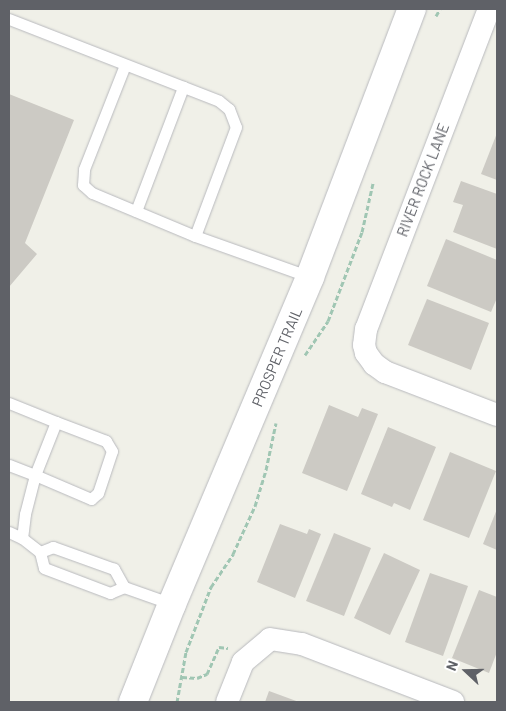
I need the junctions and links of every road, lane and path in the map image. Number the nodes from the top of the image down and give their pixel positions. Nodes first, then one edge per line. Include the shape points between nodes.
1 (440, 9) edge
2 (489, 9) edge
3 (424, 13) edge
4 (9, 19) edge
5 (125, 65) junction
6 (183, 87) junction
7 (374, 178) dead end
8 (136, 211) junction
9 (195, 236) junction
10 (310, 277) junction
11 (301, 362) dead end
12 (9, 403) edge
13 (497, 415) edge
14 (278, 417) dead end
15 (56, 422) junction
16 (9, 465) edge
17 (35, 475) junction
18 (9, 532) edge
19 (22, 538) junction
20 (40, 552) junction
21 (124, 588) junction
22 (172, 604) junction
23 (262, 646) junction
24 (182, 677) junction
25 (134, 702) edge
26 (178, 702) edge
27 (228, 702) edge
28 (453, 702) edge

1 - 3 path
2 - 13 street, RIVER ROCK LANE via 366,329 364,345 374,364 385,372
3 - 10 street, PROSPER TRAIL
4 - 5 lane
5 - 6 lane
5 - 8 lane via 84,169 83,185 92,193
6 - 8 lane
6 - 9 lane via 219,101 229,109 236,126
7 - 11 path via 362,232 328,321
8 - 9 lane
9 - 10 lane
10 - 22 street, PROSPER TRAIL
12 - 15 lane
14 - 24 path via 254,506 233,554 211,587 186,652
15 - 17 lane
15 - 17 lane via 106,441 112,451 98,493 91,500
16 - 17 lane
17 - 19 lane
18 - 19 lane
19 - 20 lane
20 - 21 lane via 53,546 114,569
20 - 21 lane via 44,568 110,594
21 - 22 lane
22 - 25 street, PROSPER TRAIL
23 - 24 path via 219,647 207,674 197,678
23 - 27 street via 243,662
23 - 28 street via 302,644
24 - 26 path

